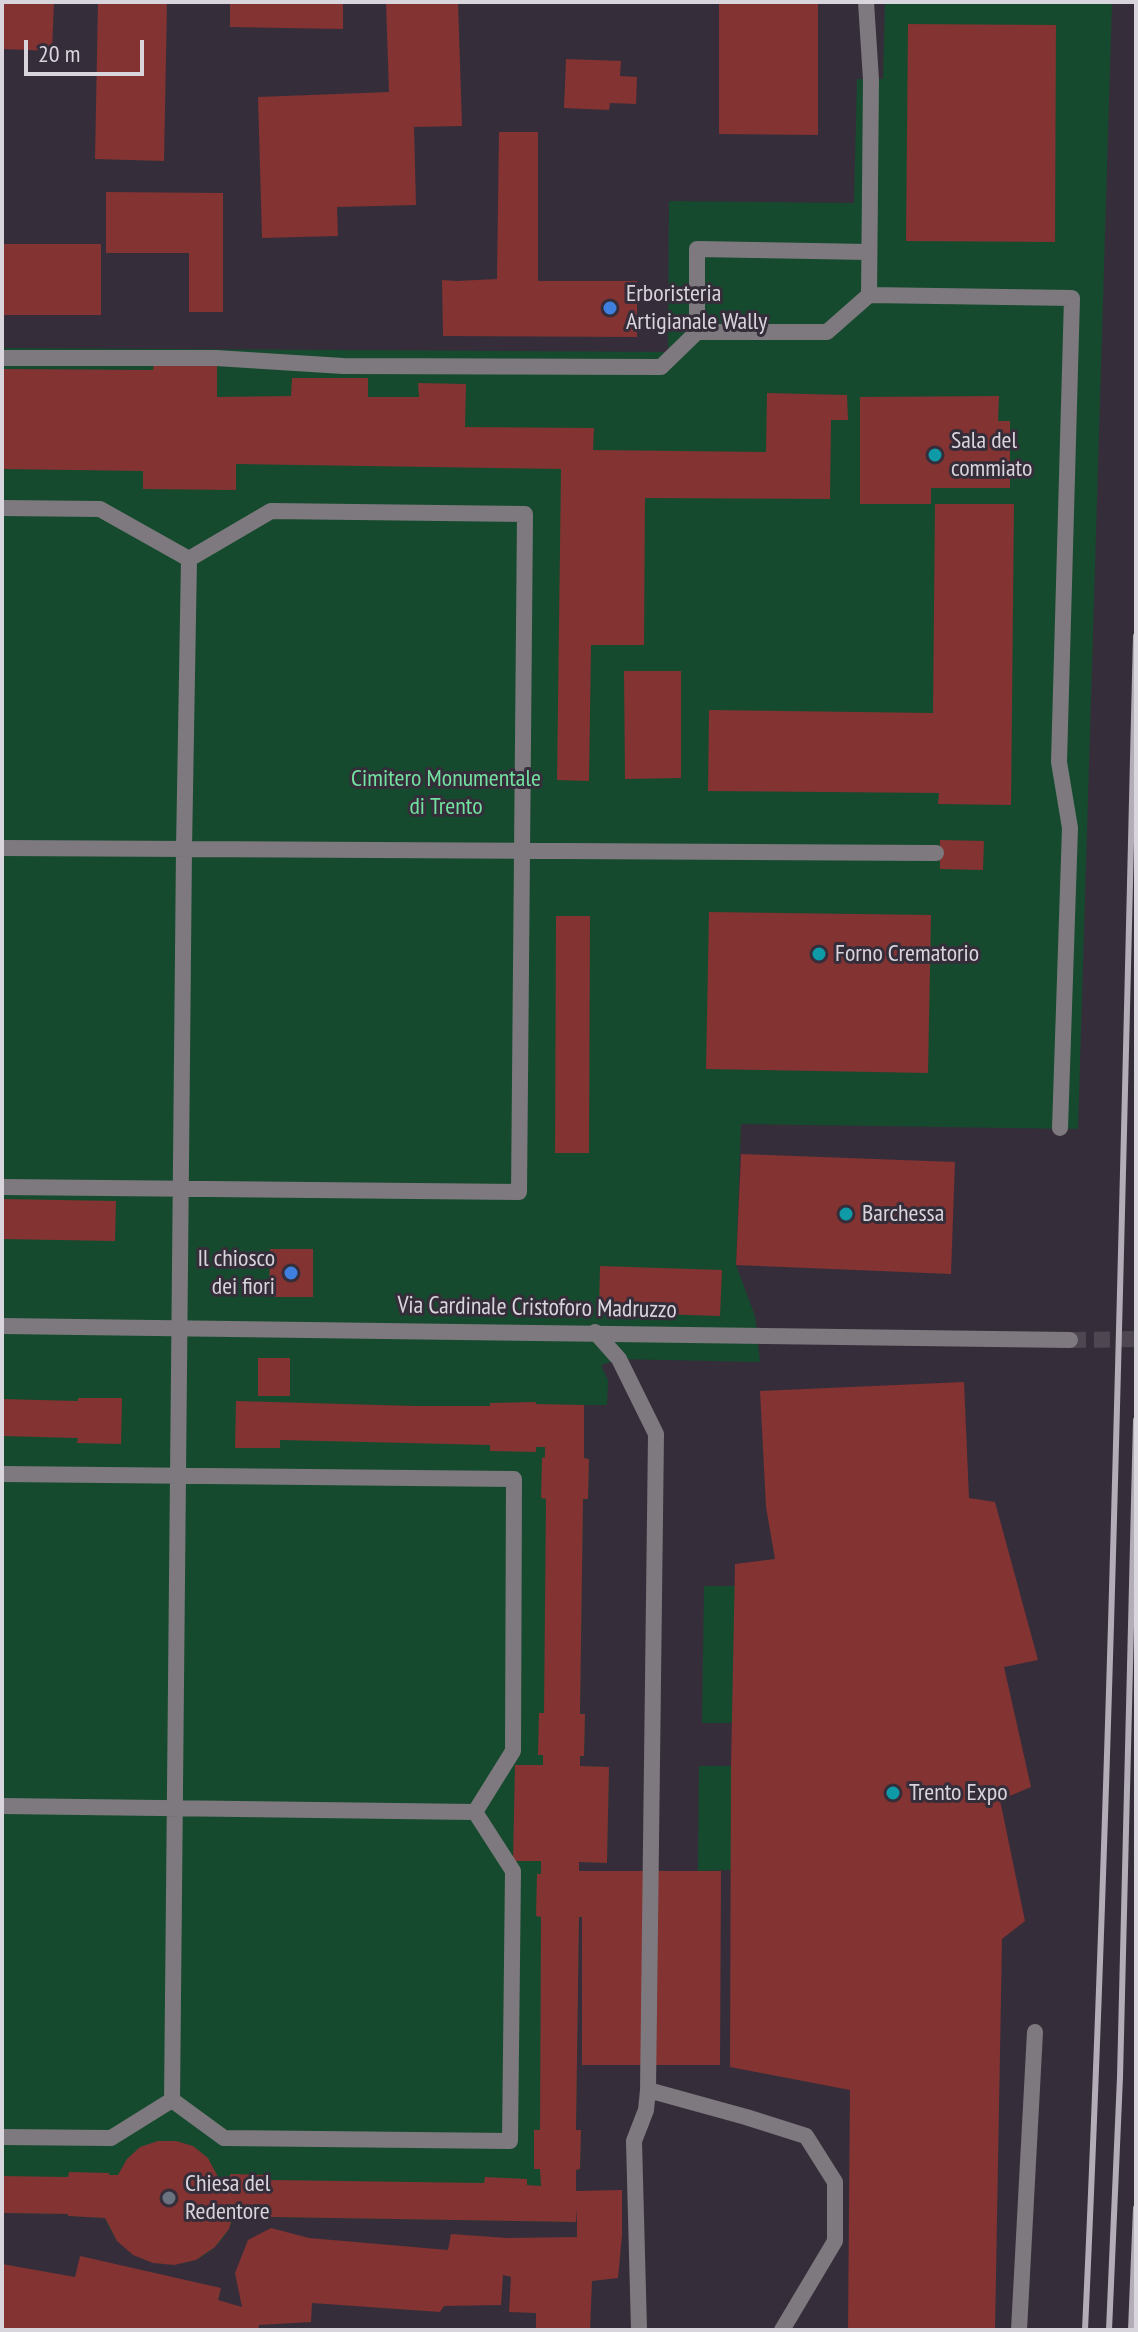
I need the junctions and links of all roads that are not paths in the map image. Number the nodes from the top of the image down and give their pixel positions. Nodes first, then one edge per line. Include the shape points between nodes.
1 (866, 2) edge
2 (869, 252) junction
3 (869, 295) junction
4 (697, 332) junction
5 (2, 358) edge
6 (2, 508) edge
7 (189, 559) junction
8 (2, 848) edge
9 (184, 849) junction
10 (522, 851) junction
11 (936, 853) dead end
12 (1060, 1128) dead end
13 (2, 1187) edge
14 (181, 1189) junction
15 (2, 1326) edge
16 (180, 1328) junction
17 (595, 1332) junction
18 (1070, 1340) tunnel mouth
19 (2, 1474) edge
20 (179, 1475) junction
21 (2, 1806) edge
22 (176, 1808) junction
23 (475, 1812) junction
24 (1035, 2032) dead end
25 (648, 2090) junction
26 (172, 2100) junction
27 (2, 2137) edge
28 (639, 2330) edge
29 (782, 2330) edge
30 (1019, 2330) edge

1 - 2 street via 871,80
2 - 3 street
2 - 4 street via 697,249
3 - 4 street via 827,332
3 - 12 street via 1072,298 1059,762 1070,828
4 - 5 street via 661,367
6 - 7 street via 100,509
7 - 9 street
7 - 10 street via 271,511 525,514
8 - 9 street
9 - 10 street
9 - 14 street
10 - 11 street
10 - 14 street via 519,1192
13 - 14 street
14 - 16 street
15 - 16 street, Via Cardinale Cristoforo Madruzzo
16 - 17 street, Via Cardinale Cristoforo Madruzzo
16 - 20 street
17 - 18 street, Via Cardinale Cristoforo Madruzzo
17 - 25 street via 619,1359 656,1434
19 - 20 street
20 - 22 street
20 - 23 street via 514,1479 513,1751
21 - 22 street
22 - 23 street
22 - 26 street
23 - 26 street via 513,1871 510,2141 224,2138
24 - 30 street
25 - 28 street via 634,2141
25 - 29 street via 806,2136 835,2182 835,2241
26 - 27 street via 111,2138

